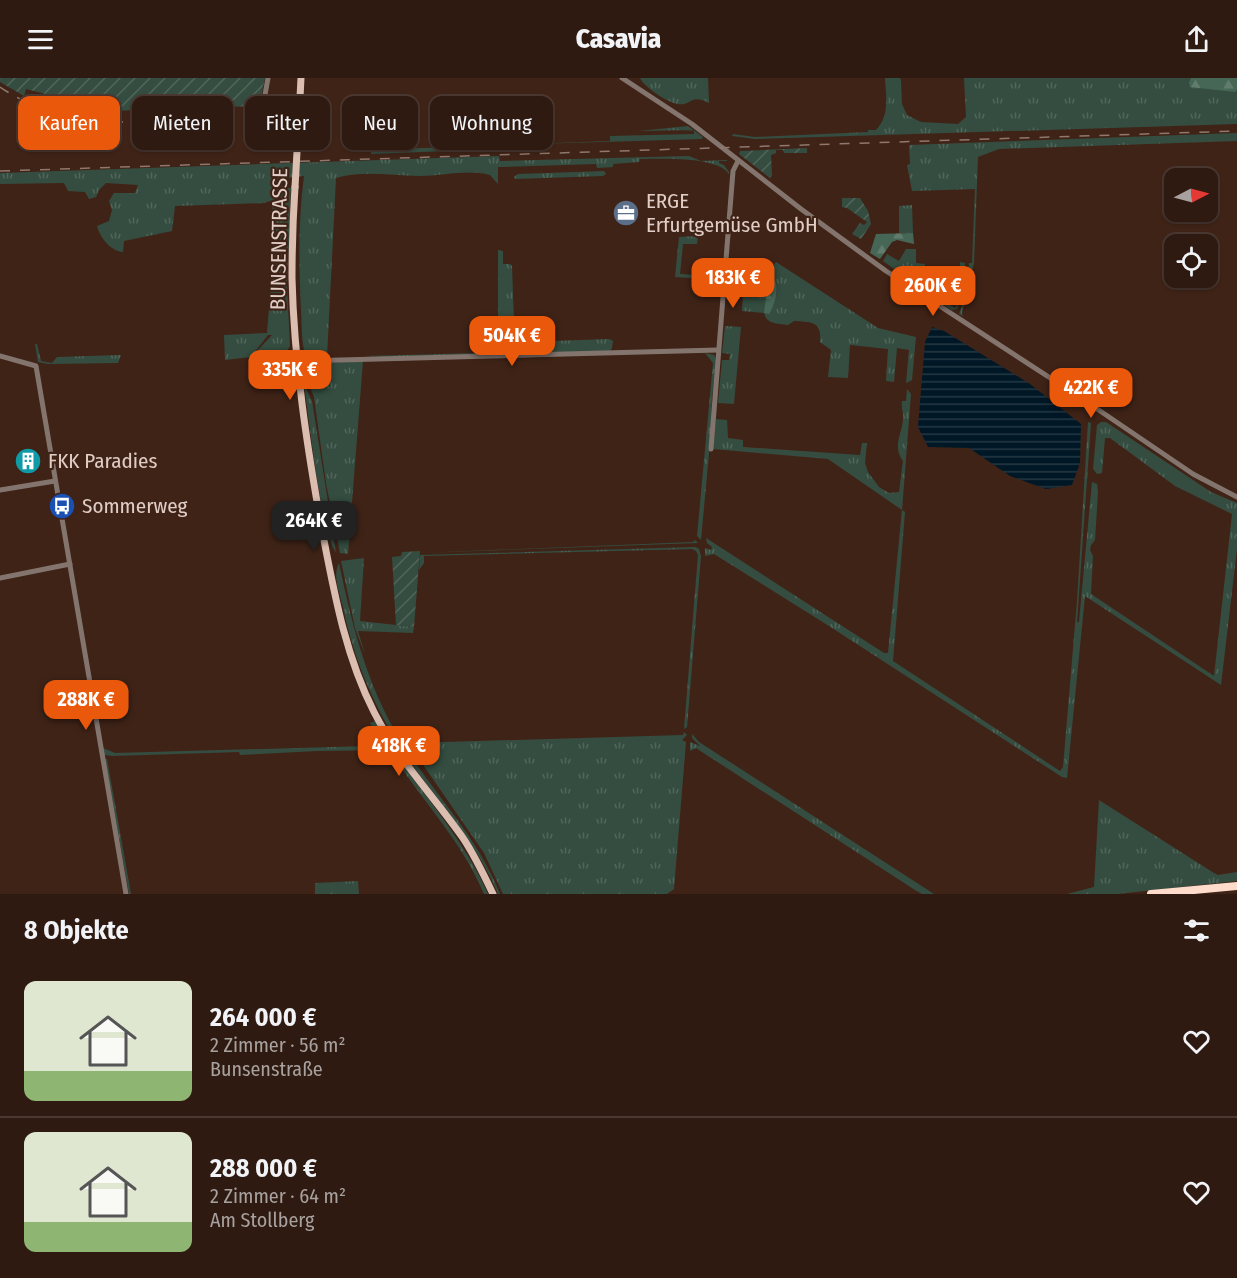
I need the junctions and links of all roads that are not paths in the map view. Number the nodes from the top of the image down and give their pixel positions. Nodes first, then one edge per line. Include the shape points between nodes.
1 (268, 78) edge
2 (301, 78) edge
3 (622, 78) edge
4 (265, 96) edge
5 (738, 161) junction
6 (718, 350) junction
7 (0, 356) edge
8 (298, 361) junction
9 (265, 362) dead end
10 (711, 449) dead end
11 (55, 481) junction
12 (0, 490) edge
13 (1237, 497) edge
14 (70, 564) junction
15 (0, 578) edge
16 (1237, 886) edge
17 (126, 894) edge
18 (493, 894) edge
19 (1151, 894) edge

1 - 4 street
2 - 8 main road, BUNSENSTRASSE, bridge via 292,279
3 - 5 street via 692,124
5 - 6 street via 733,171
5 - 13 street via 922,296 1192,474
6 - 8 street
6 - 10 street
7 - 11 street via 36,366
8 - 9 street
8 - 18 main road, BUNSENSTRASSE via 309,458 327,558 353,661 385,732 463,838
11 - 12 street
11 - 14 street
14 - 15 street
14 - 17 street
16 - 19 highway

